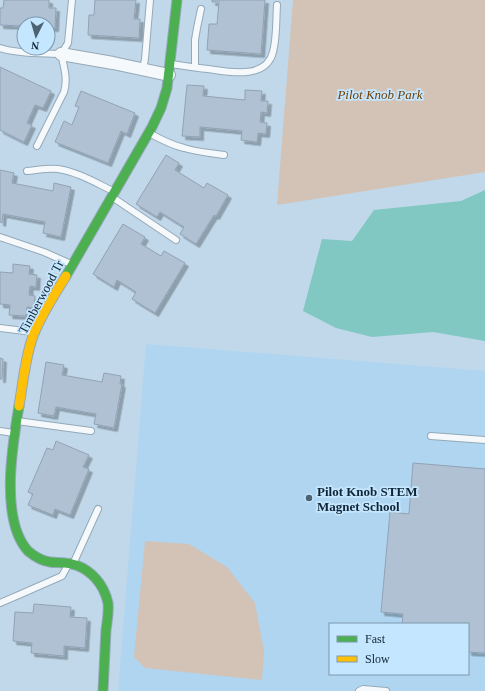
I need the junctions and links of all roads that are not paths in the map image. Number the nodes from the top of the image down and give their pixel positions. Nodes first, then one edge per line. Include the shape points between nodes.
1 (72, 0) edge
2 (150, 0) edge
3 (177, 0) edge
4 (277, 5) dead end
5 (201, 9) dead end
6 (0, 48) edge
7 (61, 54) junction
8 (195, 68) junction
9 (143, 69) junction
10 (169, 70) junction
11 (149, 133) junction
12 (37, 146) dead end
13 (224, 155) dead end
14 (27, 171) dead end
15 (113, 194) junction
16 (0, 237) edge
17 (176, 240) dead end
18 (72, 265) junction
19 (0, 328) edge
20 (34, 333) junction
21 (16, 421) junction
22 (0, 431) edge
23 (91, 431) dead end
24 (14, 433) junction
25 (431, 436) dead end
26 (485, 440) edge
27 (98, 509) dead end
28 (70, 564) junction
29 (0, 603) edge
30 (103, 691) edge
31 (359, 691) edge
32 (386, 691) edge

1 - 7 lane via 68,43
2 - 9 lane
3 - 10 street, Timberwood Tr
4 - 8 lane via 273,53 262,68 238,73
5 - 8 lane via 195,40
6 - 7 lane
7 - 9 street
7 - 12 lane via 66,85
8 - 10 lane
9 - 10 street
10 - 11 street, Timberwood Tr via 164,101
11 - 13 lane via 182,148
11 - 15 street, Timberwood Tr
14 - 15 lane via 59,169 74,173
15 - 17 lane
15 - 18 street, Timberwood Tr
16 - 18 lane
18 - 20 street, Timberwood Tr
19 - 20 lane
20 - 21 street, Timberwood Tr via 29,347
21 - 23 lane
21 - 24 street, Timberwood Tr
22 - 24 lane
24 - 28 street, Timberwood Tr via 6,487 6,513 14,533 20,545 34,557 46,562
25 - 26 lane
27 - 28 lane
28 - 29 lane via 62,576
28 - 30 street, Timberwood Tr via 84,569 98,580 108,603
31 - 32 lane

